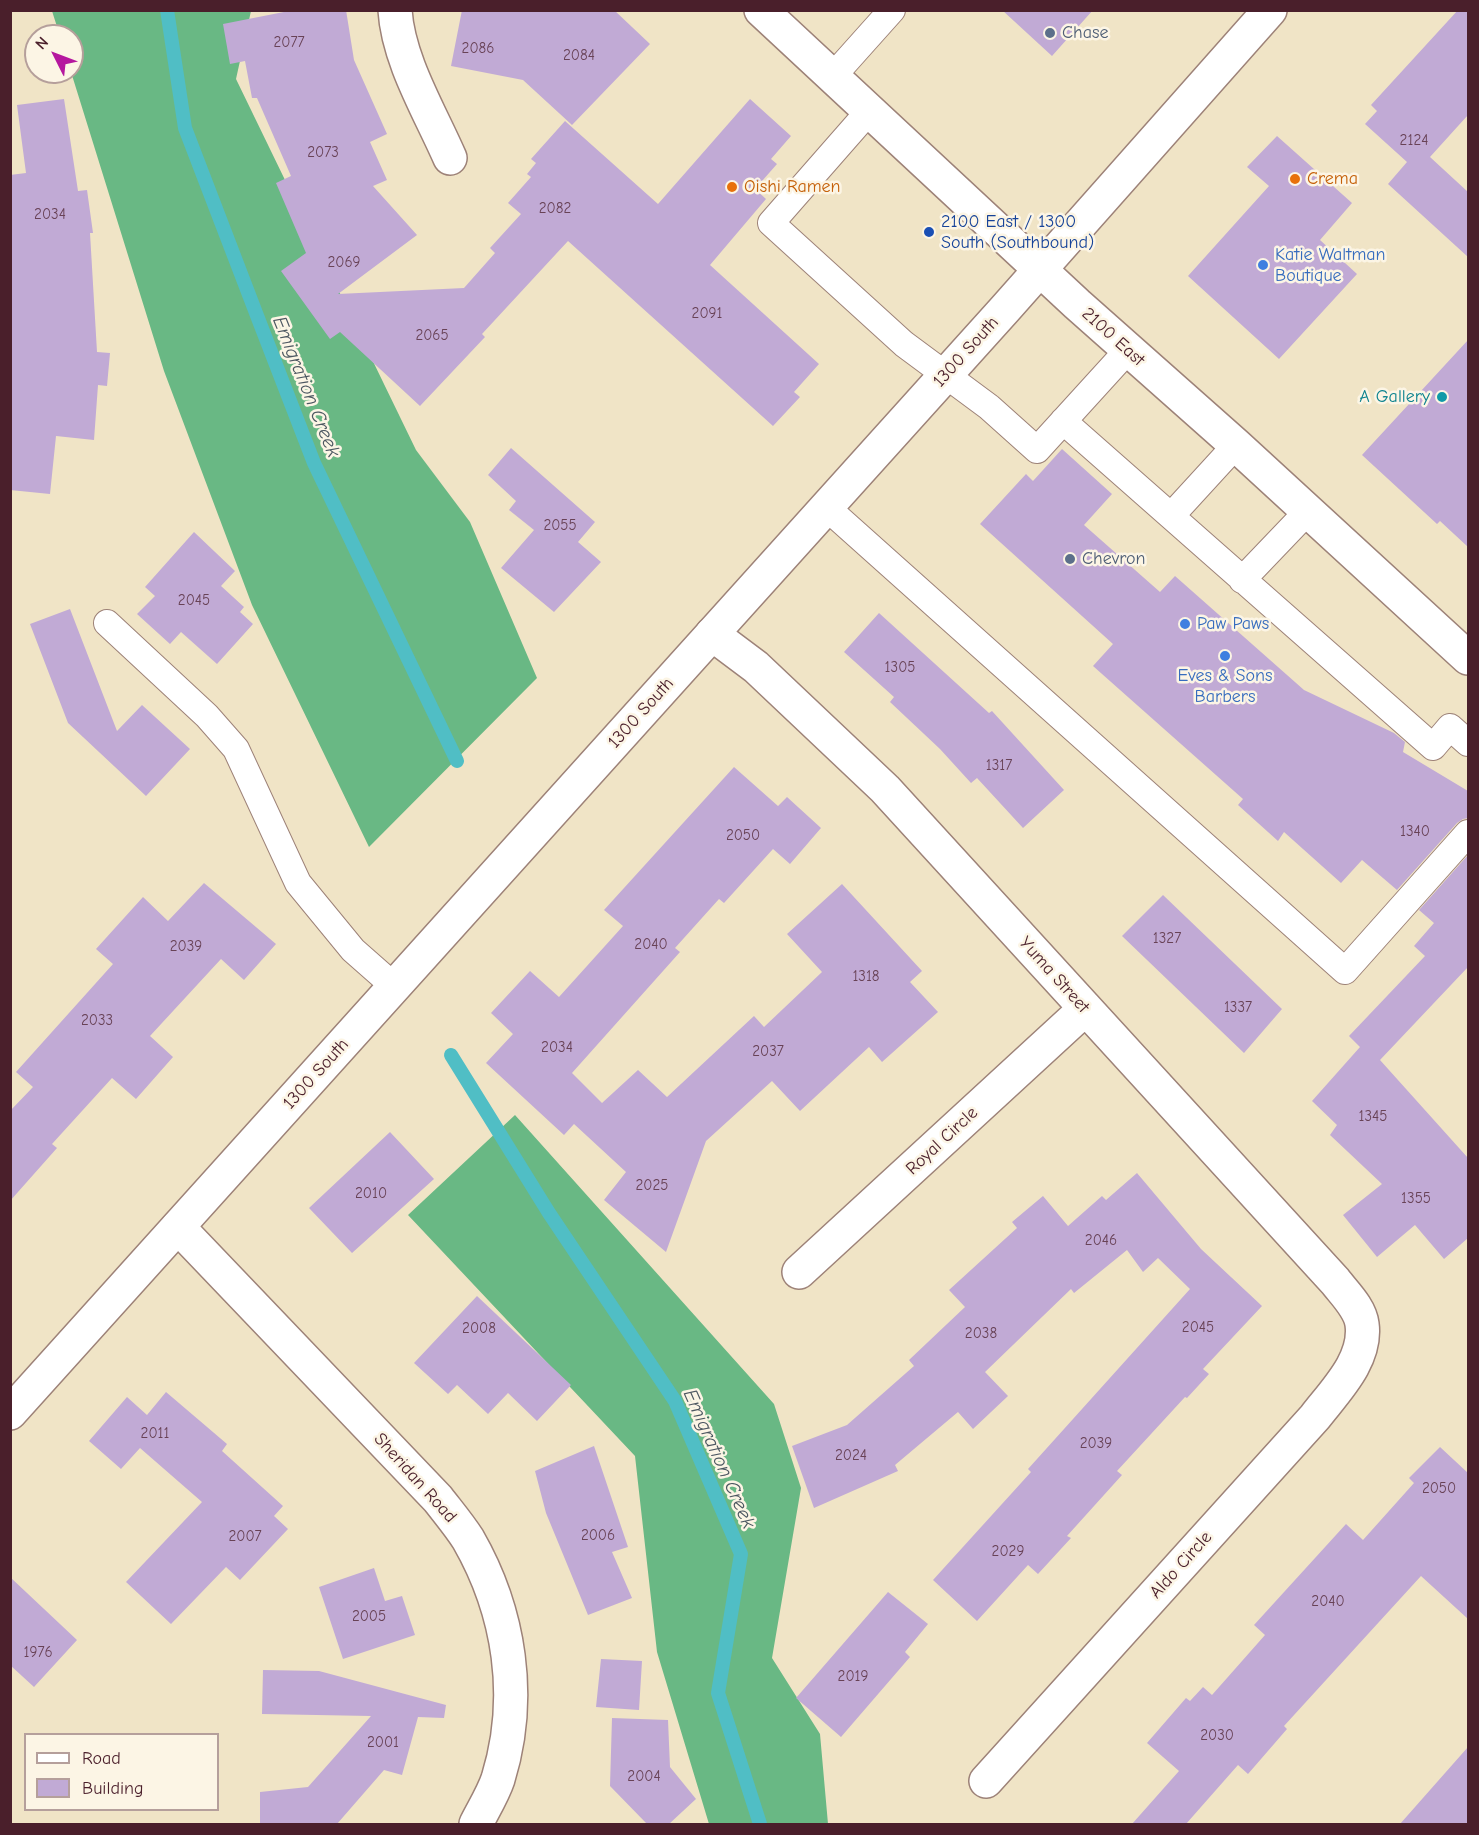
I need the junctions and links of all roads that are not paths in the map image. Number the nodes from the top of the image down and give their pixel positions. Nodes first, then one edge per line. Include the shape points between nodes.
1 (395, 10) edge
2 (761, 10) edge
3 (892, 11) edge
4 (1264, 12) edge
5 (833, 76) junction
6 (870, 110) junction
7 (450, 158) dead end
8 (1039, 269) junction
9 (1128, 350) junction
10 (945, 376) junction
11 (1063, 421) junction
12 (1236, 445) junction
13 (826, 507) junction
14 (1308, 511) junction
15 (1171, 516) junction
16 (1242, 580) junction
17 (107, 623) dead end
18 (712, 634) junction
19 (1468, 658) edge
20 (1468, 743) edge
21 (1468, 833) edge
22 (394, 987) junction
23 (1085, 1009) junction
24 (178, 1227) junction
25 (799, 1272) dead end
26 (1361, 1340) joint
27 (10, 1413) edge
28 (986, 1781) dead end
29 (476, 1824) edge

1 - 7 street via 396,32 404,55
2 - 5 street, 2100 East
3 - 5 lane
4 - 8 street, 1300 South
5 - 6 street, 2100 East
6 - 8 street, 2100 East
6 - 10 lane via 771,223 904,344
8 - 9 street, 2100 East
8 - 10 street, 1300 South
9 - 11 lane
9 - 12 street, 2100 East
10 - 11 lane via 989,407 1037,450
10 - 13 street, 1300 South
11 - 15 lane
12 - 14 street, 2100 East
12 - 15 lane
13 - 18 street, 1300 South
13 - 21 lane via 1346,971
14 - 16 lane
14 - 19 street, 2100 East
15 - 16 lane
16 - 20 lane via 1433,747 1450,727
17 - 22 lane via 207,716 236,749 298,883 353,950
18 - 22 street, 1300 South
18 - 23 street, Yuma Street via 756,668 885,789
22 - 24 street, 1300 South
23 - 25 street, Royal Circle
23 - 26 street, Yuma Street via 1335,1281 1356,1308 1362,1324
24 - 27 street, 1300 South
24 - 29 street, Sheridan Road via 438,1499 467,1538 489,1581 505,1629 511,1700 509,1730 497,1780
26 - 28 street, Aldo Circle via 1356,1361 1315,1417

